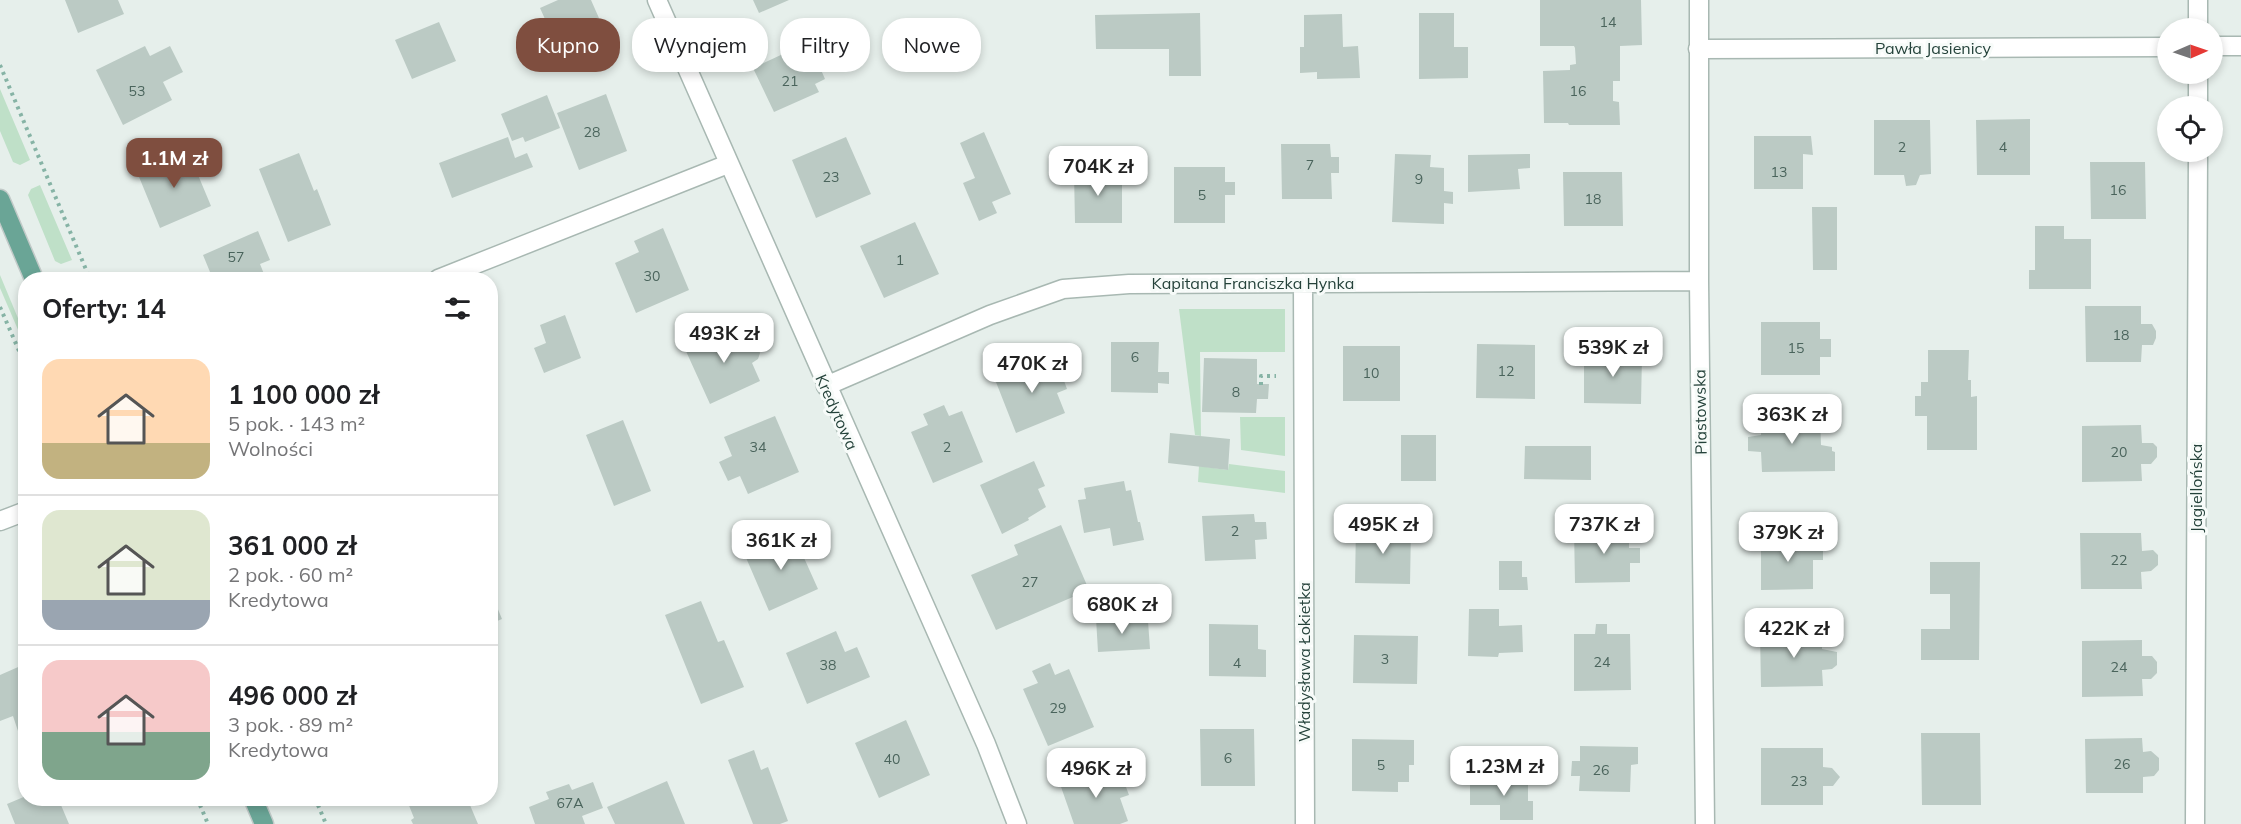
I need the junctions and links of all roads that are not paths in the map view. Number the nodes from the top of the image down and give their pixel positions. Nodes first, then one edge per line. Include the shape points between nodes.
1 (657, 0) edge
2 (1699, 0) edge
3 (2198, 0) edge
4 (2198, 18) edge
5 (2157, 46) edge
6 (2223, 46) edge
7 (2241, 46) edge
8 (1698, 49) junction
9 (2198, 162) edge
10 (728, 164) junction
11 (0, 199) edge
12 (31, 272) edge
13 (456, 272) edge
14 (1699, 281) junction
15 (1303, 283) junction
16 (826, 386) junction
17 (18, 514) edge
18 (0, 521) edge
19 (256, 806) edge
20 (264, 824) edge
21 (1017, 824) edge
22 (1305, 824) edge
23 (1705, 824) edge
24 (2195, 824) edge

1 - 10 street, Kredytowa
2 - 8 street, Piastowska
3 - 4 street
5 - 8 street, Pawła Jasienicy
6 - 7 street
8 - 14 street, Piastowska
9 - 24 street, Jagiellońska
10 - 13 street
10 - 16 street, Kredytowa
11 - 12 main road
14 - 15 street, Kapitana Franciszka Hynka
14 - 23 street, Piastowska
15 - 16 street, Kapitana Franciszka Hynka via 1129,284 1063,289 990,315
15 - 22 street, Władysława Łokietka
16 - 21 street, Kredytowa via 986,744
17 - 18 street
19 - 20 main road

